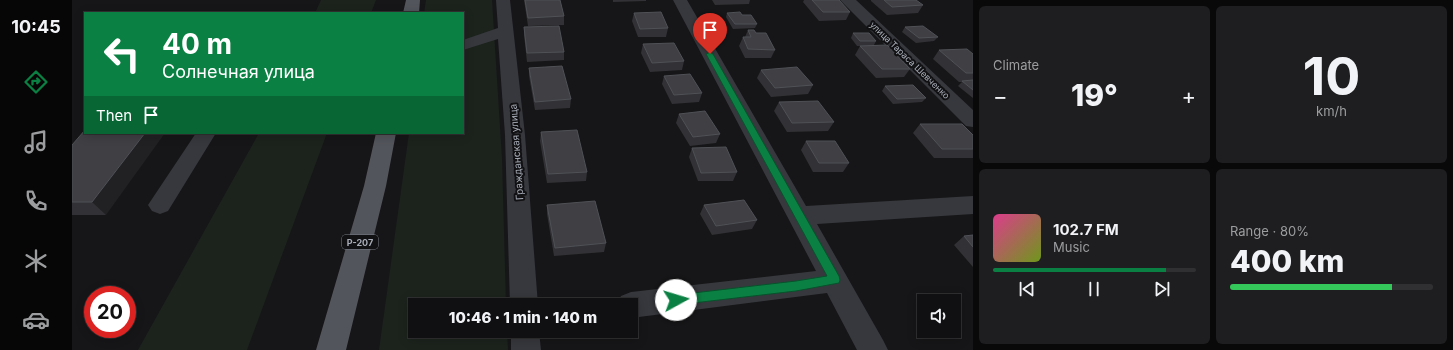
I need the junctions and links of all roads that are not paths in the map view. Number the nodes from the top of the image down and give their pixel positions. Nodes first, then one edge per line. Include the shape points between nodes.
1 (413, 0) edge
2 (503, 0) edge
3 (680, 0) edge
4 (847, 0) edge
5 (410, 12) edge
6 (506, 31) junction
7 (464, 45) edge
8 (973, 120) edge
9 (205, 134) edge
10 (386, 134) edge
11 (160, 205) dead end
12 (973, 205) edge
13 (799, 216) junction
14 (835, 280) junction
15 (524, 298) edge
16 (638, 304) edge
17 (525, 338) edge
18 (331, 350) edge
19 (526, 350) edge
20 (873, 350) edge

1 - 5 main road
2 - 6 street, Гражданская улица
3 - 13 street
4 - 8 street, улица Тараса Шевченко
6 - 7 street
6 - 15 street, Гражданская улица via 515,135
9 - 11 street
10 - 18 main road, Р-207 via 375,186
12 - 13 street
13 - 14 street
14 - 16 street
14 - 20 street
17 - 19 street

